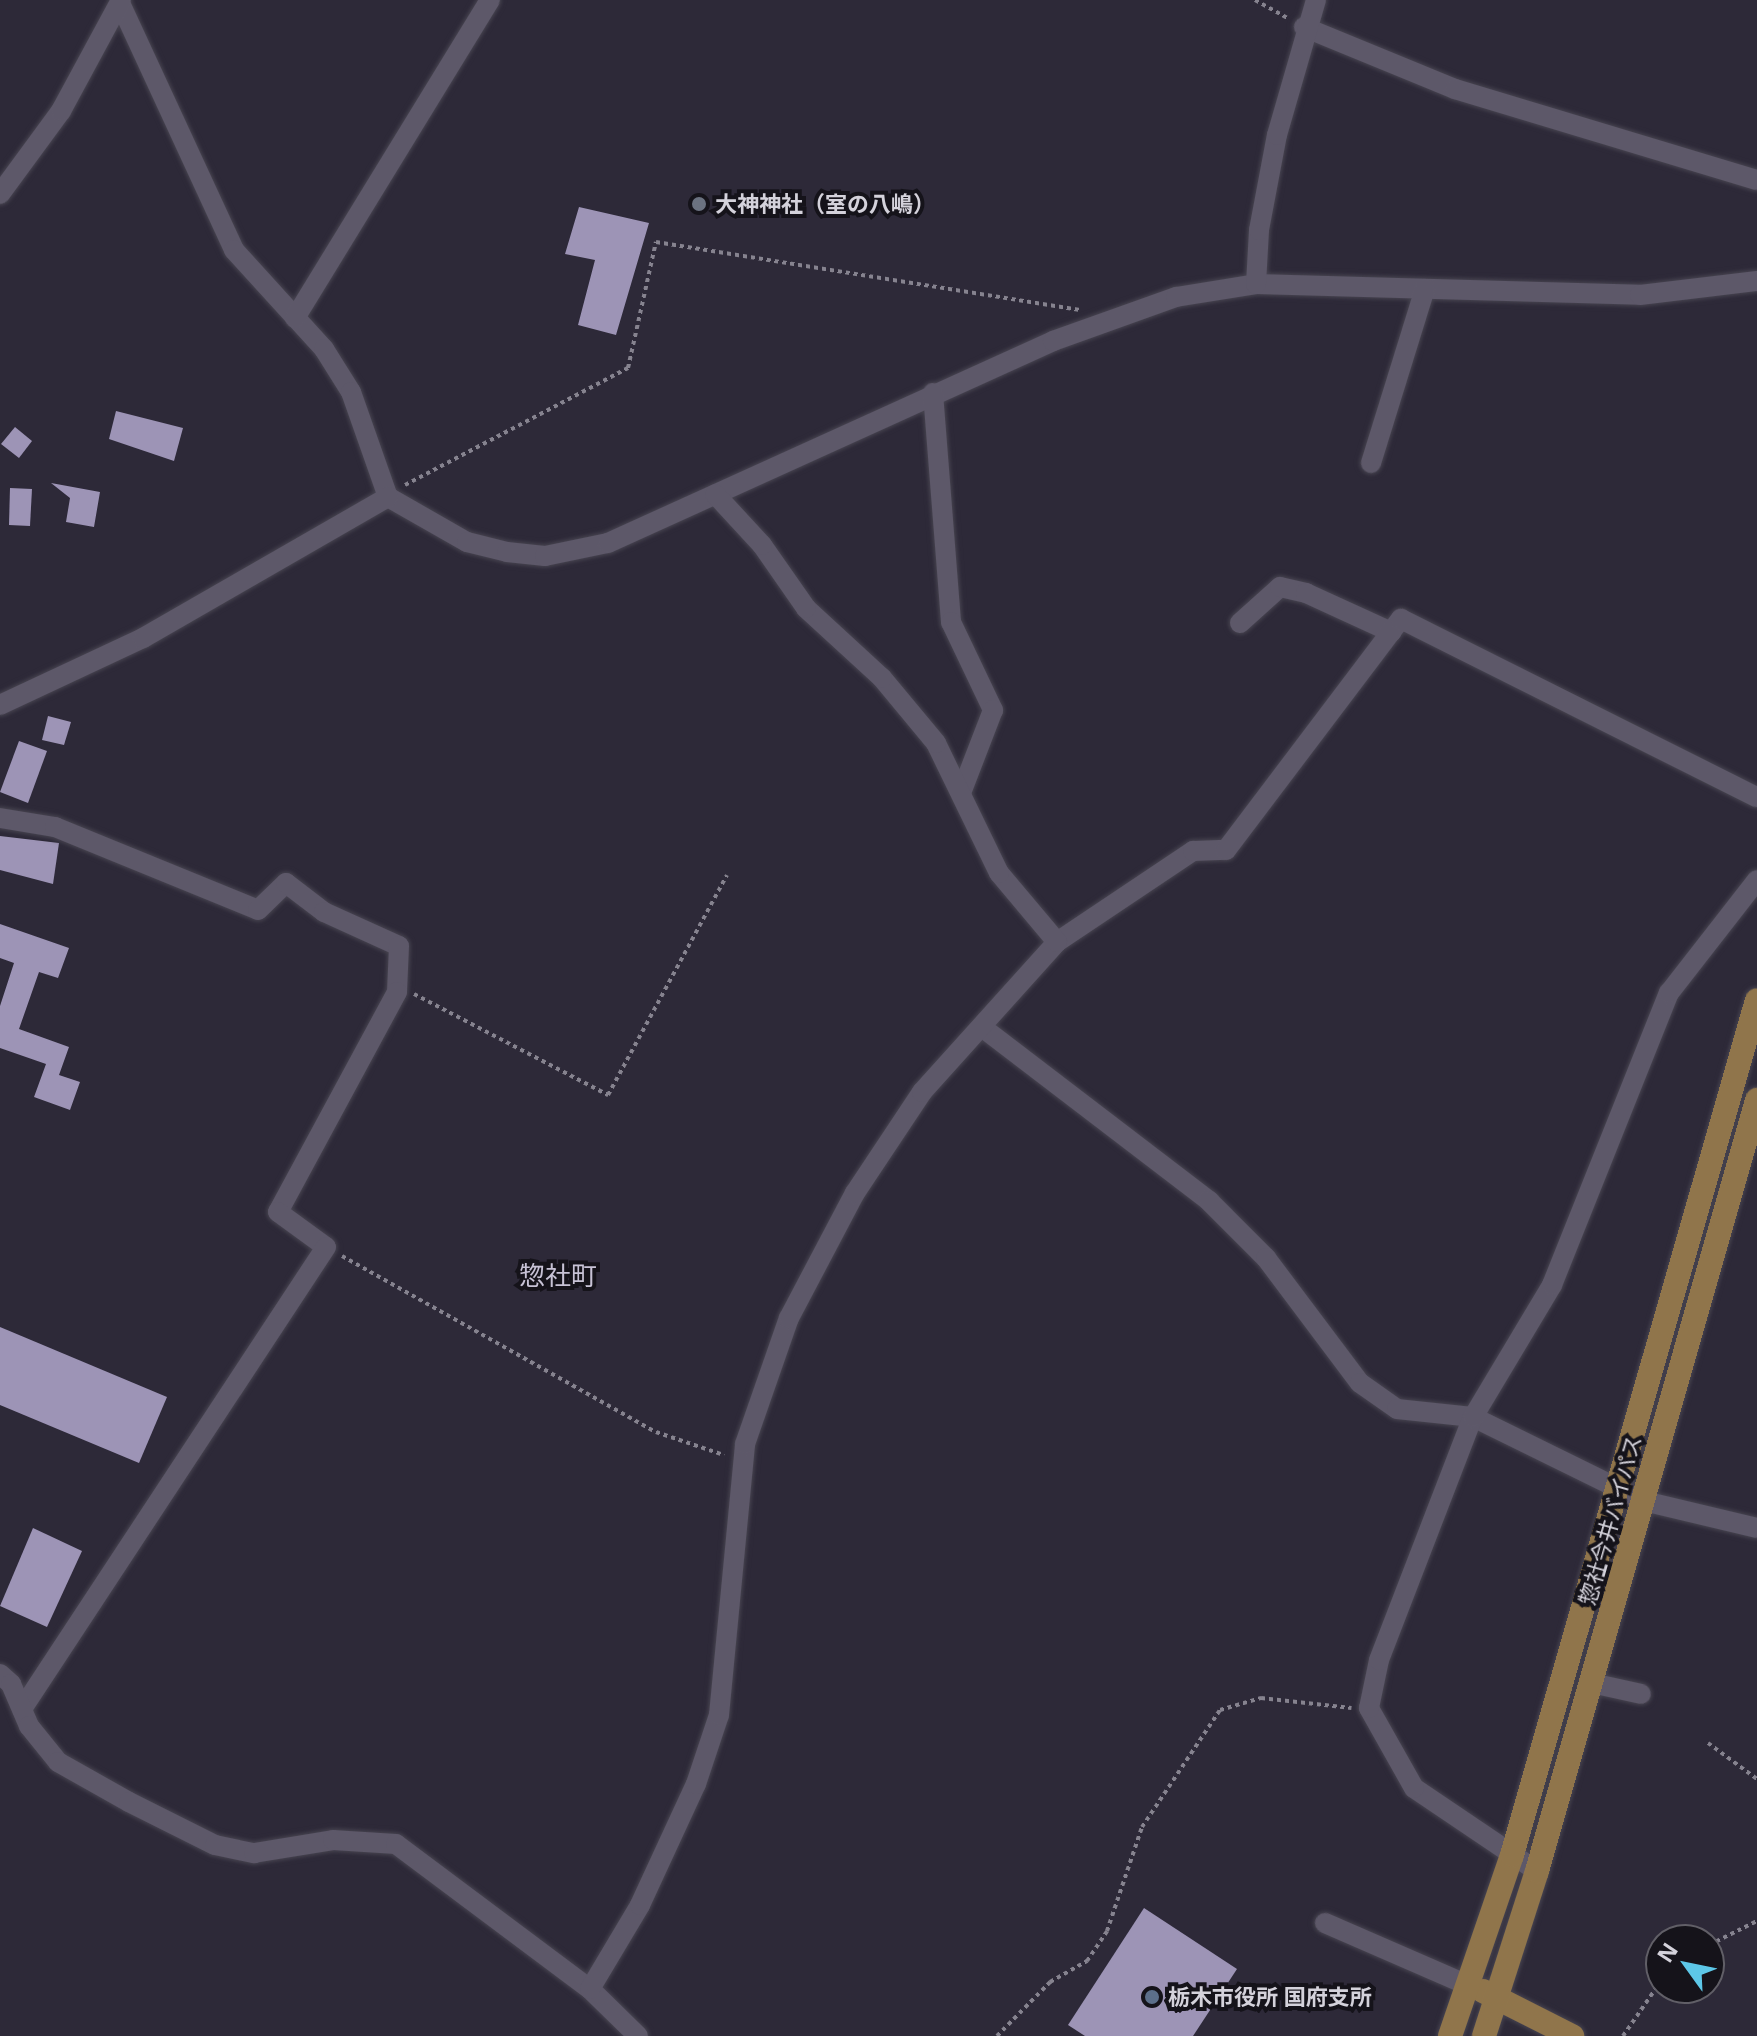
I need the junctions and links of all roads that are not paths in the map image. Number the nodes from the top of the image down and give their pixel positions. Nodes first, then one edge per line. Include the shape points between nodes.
1 (490, 0) edge
2 (1316, 0) edge
3 (121, 1) edge
4 (1304, 27) junction
5 (1757, 180) edge
6 (0, 194) edge
7 (1757, 281) edge
8 (1256, 284) junction
9 (1425, 289) junction
10 (295, 318) junction
11 (933, 393) junction
12 (1371, 463) dead end
13 (715, 494) junction
14 (388, 497) junction
15 (1240, 623) dead end
16 (1391, 632) junction
17 (0, 705) edge
18 (961, 793) junction
19 (1757, 797) edge
20 (0, 818) edge
21 (1757, 880) edge
22 (1057, 942) junction
23 (1757, 1000) edge
24 (983, 1028) junction
25 (1757, 1100) edge
26 (1473, 1417) junction
27 (1619, 1490) junction
28 (1644, 1501) junction
29 (1757, 1528) edge
30 (0, 1674) edge
31 (1591, 1683) junction
32 (1641, 1694) dead end
33 (22, 1709) junction
34 (1512, 1855) junction
35 (1537, 1871) junction
36 (1325, 1923) dead end
37 (1470, 1986) junction
38 (590, 1989) junction
39 (1499, 1996) junction
40 (638, 2036) edge
41 (1450, 2036) edge
42 (1484, 2036) edge
43 (1572, 2036) edge

1 - 10 street
2 - 4 street
3 - 6 street via 61,111
3 - 10 street via 234,250
4 - 5 street via 1455,89
4 - 8 street via 1259,230
7 - 9 street via 1640,295
8 - 9 street
8 - 11 street via 1176,297 1119,316
9 - 12 street
10 - 14 street via 324,349 351,392
11 - 13 street
11 - 18 street via 951,622 993,710
13 - 14 street via 608,543 545,556 467,542
13 - 18 street via 762,545 806,608 882,678 936,743
14 - 17 street via 143,638
15 - 16 street via 1280,587 1306,593
16 - 19 street via 1401,619
16 - 22 street via 1226,850 1193,851
18 - 22 street via 999,873
20 - 33 street via 55,827 258,910 286,883 324,912 399,946 397,986 278,1212 326,1247
21 - 26 street via 1669,993 1552,1285
22 - 24 street
23 - 27 main road, 惣社今井バイパス
24 - 26 street via 1209,1201 1266,1258 1360,1383 1397,1409
24 - 38 street via 922,1092 855,1193 789,1318 749,1431 719,1715 696,1784 640,1905
25 - 28 main road, 惣社今井バイパス
26 - 27 street
26 - 34 street via 1379,1660 1370,1711 1414,1788
27 - 28 street
27 - 34 main road, 惣社今井バイパス
28 - 29 street
28 - 31 main road, 惣社今井バイパス
30 - 33 street
31 - 32 street
31 - 35 main road, 惣社今井バイパス
33 - 38 street via 58,1762 215,1845 254,1853 333,1840 396,1844
34 - 35 street
34 - 37 main road, 惣社今井バイパス
35 - 39 main road, 惣社今井バイパス
36 - 37 street
37 - 39 main road
37 - 41 main road, 惣社今井バイパス
38 - 40 street
39 - 42 main road, 惣社今井バイパス
39 - 43 main road

